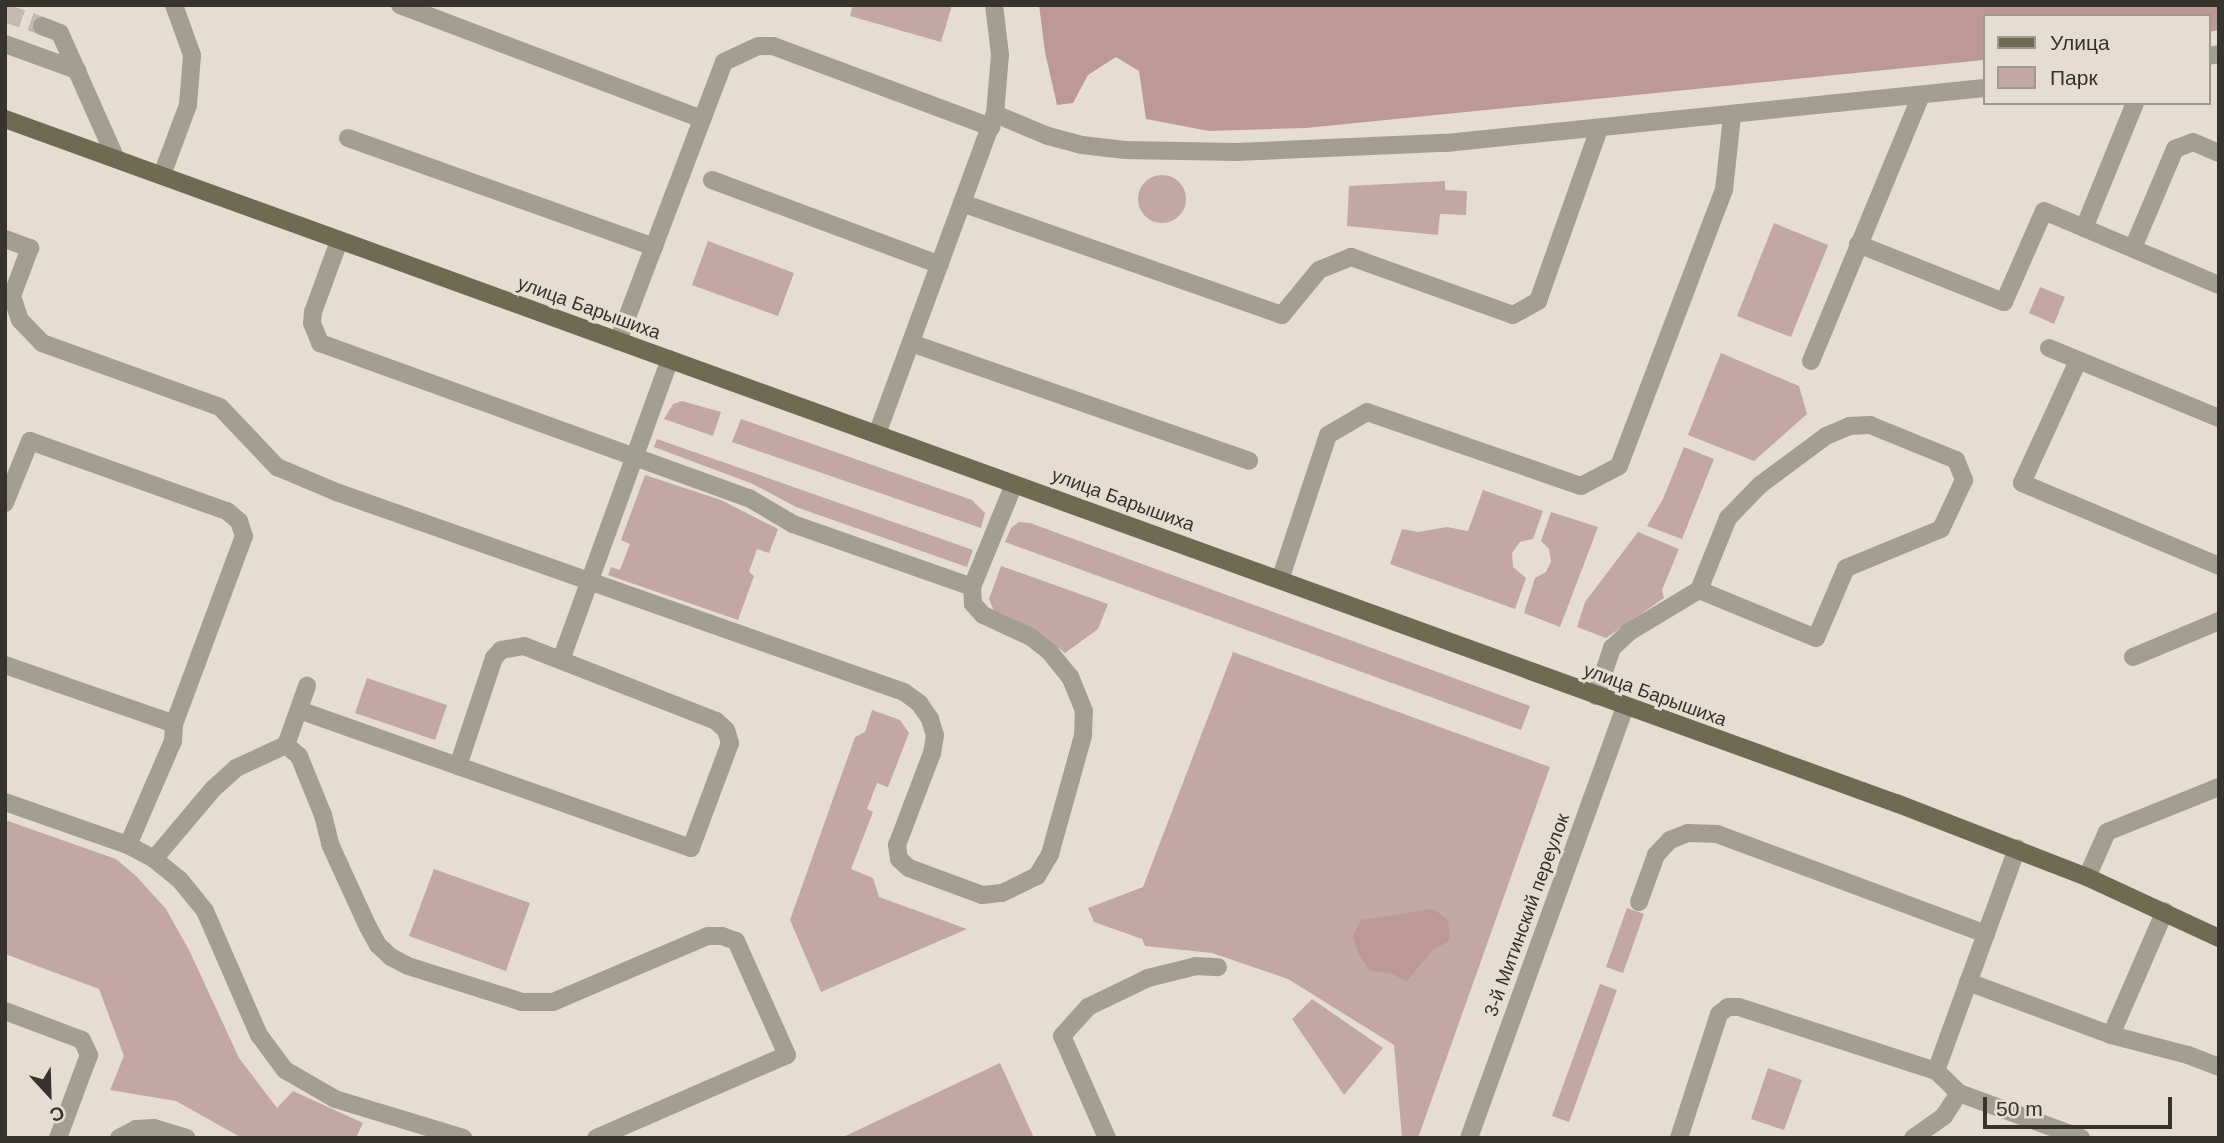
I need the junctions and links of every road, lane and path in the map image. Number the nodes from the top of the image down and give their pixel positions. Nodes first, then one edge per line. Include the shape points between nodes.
1 (174, 5) edge
2 (400, 5) edge
3 (994, 5) edge
4 (41, 26) tunnel mouth
5 (5, 44) edge
6 (77, 70) junction
7 (1982, 88) edge
8 (1921, 95) junction
9 (2134, 105) edge
10 (1732, 116) junction
11 (5, 119) edge
12 (702, 119) junction
13 (993, 120) junction
14 (1599, 129) junction
15 (348, 138) dead end
16 (2219, 153) edge
17 (116, 159) junction
18 (162, 175) junction
19 (712, 180) dead end
20 (962, 203) junction
21 (2084, 228) junction
22 (5, 239) edge
23 (340, 241) junction
24 (1858, 244) junction
25 (654, 247) junction
26 (2133, 248) junction
27 (940, 265) junction
28 (2219, 285) edge
29 (8, 299) edge
30 (618, 341) junction
31 (911, 343) junction
32 (2049, 348) dead end
33 (670, 359) junction
34 (1811, 361) dead end
35 (2078, 361) junction
36 (2219, 418) edge
37 (877, 434) junction
38 (635, 457) junction
39 (1249, 461) dead end
40 (1014, 484) junction
41 (5, 503) edge
42 (2219, 566) edge
43 (1280, 580) junction
44 (589, 581) junction
45 (972, 587) junction
46 (1699, 590) junction
47 (2219, 621) edge
48 (2133, 657) dead end
49 (561, 660) junction
50 (5, 665) edge
51 (307, 686) dead end
52 (1596, 696) junction
53 (1625, 706) junction
54 (299, 710) junction
55 (174, 724) junction
56 (286, 745) junction
57 (458, 766) junction
58 (2219, 787) edge
59 (5, 802) edge
60 (128, 845) junction
61 (2017, 848) junction
62 (154, 859) junction
63 (2087, 877) junction
64 (1639, 902) dead end
65 (2165, 911) junction
66 (1986, 934) junction
67 (2219, 938) edge
68 (1218, 967) dead end
69 (1968, 982) junction
70 (5, 1011) edge
71 (2111, 1035) junction
72 (2219, 1067) edge
73 (1936, 1071) junction
74 (1959, 1093) junction
75 (58, 1138) edge
76 (119, 1138) edge
77 (186, 1138) edge
78 (463, 1138) edge
79 (596, 1138) edge
80 (1107, 1138) edge
81 (1469, 1138) edge
82 (1679, 1138) edge
83 (1913, 1138) edge
84 (2081, 1138) edge

1 - 18 street via 192,55 188,105
2 - 12 street
3 - 13 street via 1000,68
4 - 6 street via 61,33
5 - 6 street
6 - 17 street
7 - 8 street
8 - 10 street
8 - 24 street
9 - 21 street
10 - 14 street
10 - 43 street via 1724,190 1619,466 1581,486 1367,412 1328,435
11 - 17 main road, улица Барышиха
12 - 13 street via 724,62 759,46 773,46
12 - 25 street
13 - 14 street via 1082,145 1236,152 1446,143
13 - 20 street
14 - 20 street via 1538,301 1513,315 1351,257 1319,270 1282,315
15 - 25 street
16 - 26 street via 2193,142 2175,149
17 - 18 main road, улица Барышиха
18 - 23 main road, улица Барышиха
19 - 27 street
20 - 27 street
21 - 24 street via 2044,211 2004,302
21 - 26 street
22 - 29 street via 30,248
23 - 30 main road, улица Барышиха
23 - 38 street via 313,312 320,343
24 - 34 street
25 - 30 street
26 - 28 street
27 - 31 street
29 - 44 street via 42,343 220,407 277,467 294,476
30 - 33 main road, улица Барышиха
31 - 37 street
31 - 39 street
32 - 35 street
33 - 37 main road, улица Барышиха
33 - 38 street
35 - 36 street
35 - 42 street via 2022,483
37 - 40 main road, улица Барышиха
38 - 44 street
38 - 45 street via 749,498 793,524
40 - 43 main road, улица Барышиха
40 - 45 street
41 - 55 street via 30,441 227,511 239,521 244,536
43 - 52 main road, улица Барышиха
44 - 45 street via 911,697 930,719 935,734 897,845 899,859 909,868 982,895 1019,887 1037,876 1050,854 1083,736 1084,711 1070,677 1050,652 1031,637 983,615 973,604
44 - 49 street
46 - 46 street via 1728,518 1760,485 1826,436 1849,426 1870,425 1956,460 1964,480 1941,529 1846,568 1816,638
46 - 52 street via 1629,632 1612,648
47 - 48 street
49 - 57 street via 524,646 501,650 494,658
49 - 57 street via 716,721 726,730 730,743 691,848
50 - 55 street
51 - 54 street
52 - 53 main road, улица Барышиха
53 - 61 main road, улица Барышиха
53 - 81 street, 3-й Митинский переулок
54 - 56 street
54 - 57 street
55 - 60 street via 173,741
56 - 62 street via 236,768
56 - 79 street via 299,756 330,844 368,927 385,951 408,966 522,1002 553,1002 708,936 736,941 787,1055
58 - 63 street via 2106,832
59 - 60 street
60 - 62 street
61 - 63 main road, улица Барышиха
61 - 66 street
62 - 78 street via 180,880 205,911 259,1035 285,1070 335,1100
63 - 65 main road, улица Барышиха
64 - 66 street via 1656,855 1670,840 1688,833 1717,834
65 - 67 main road, улица Барышиха
65 - 71 street
66 - 69 street
68 - 80 street via 1196,966 1148,978 1088,1007 1062,1036
69 - 71 street
69 - 73 street
70 - 75 street via 82,1040 89,1055
71 - 72 street
73 - 74 street
73 - 82 street via 1728,1007 1719,1014
74 - 83 street via 1944,1116
74 - 84 street
76 - 77 street via 136,1129 153,1128

